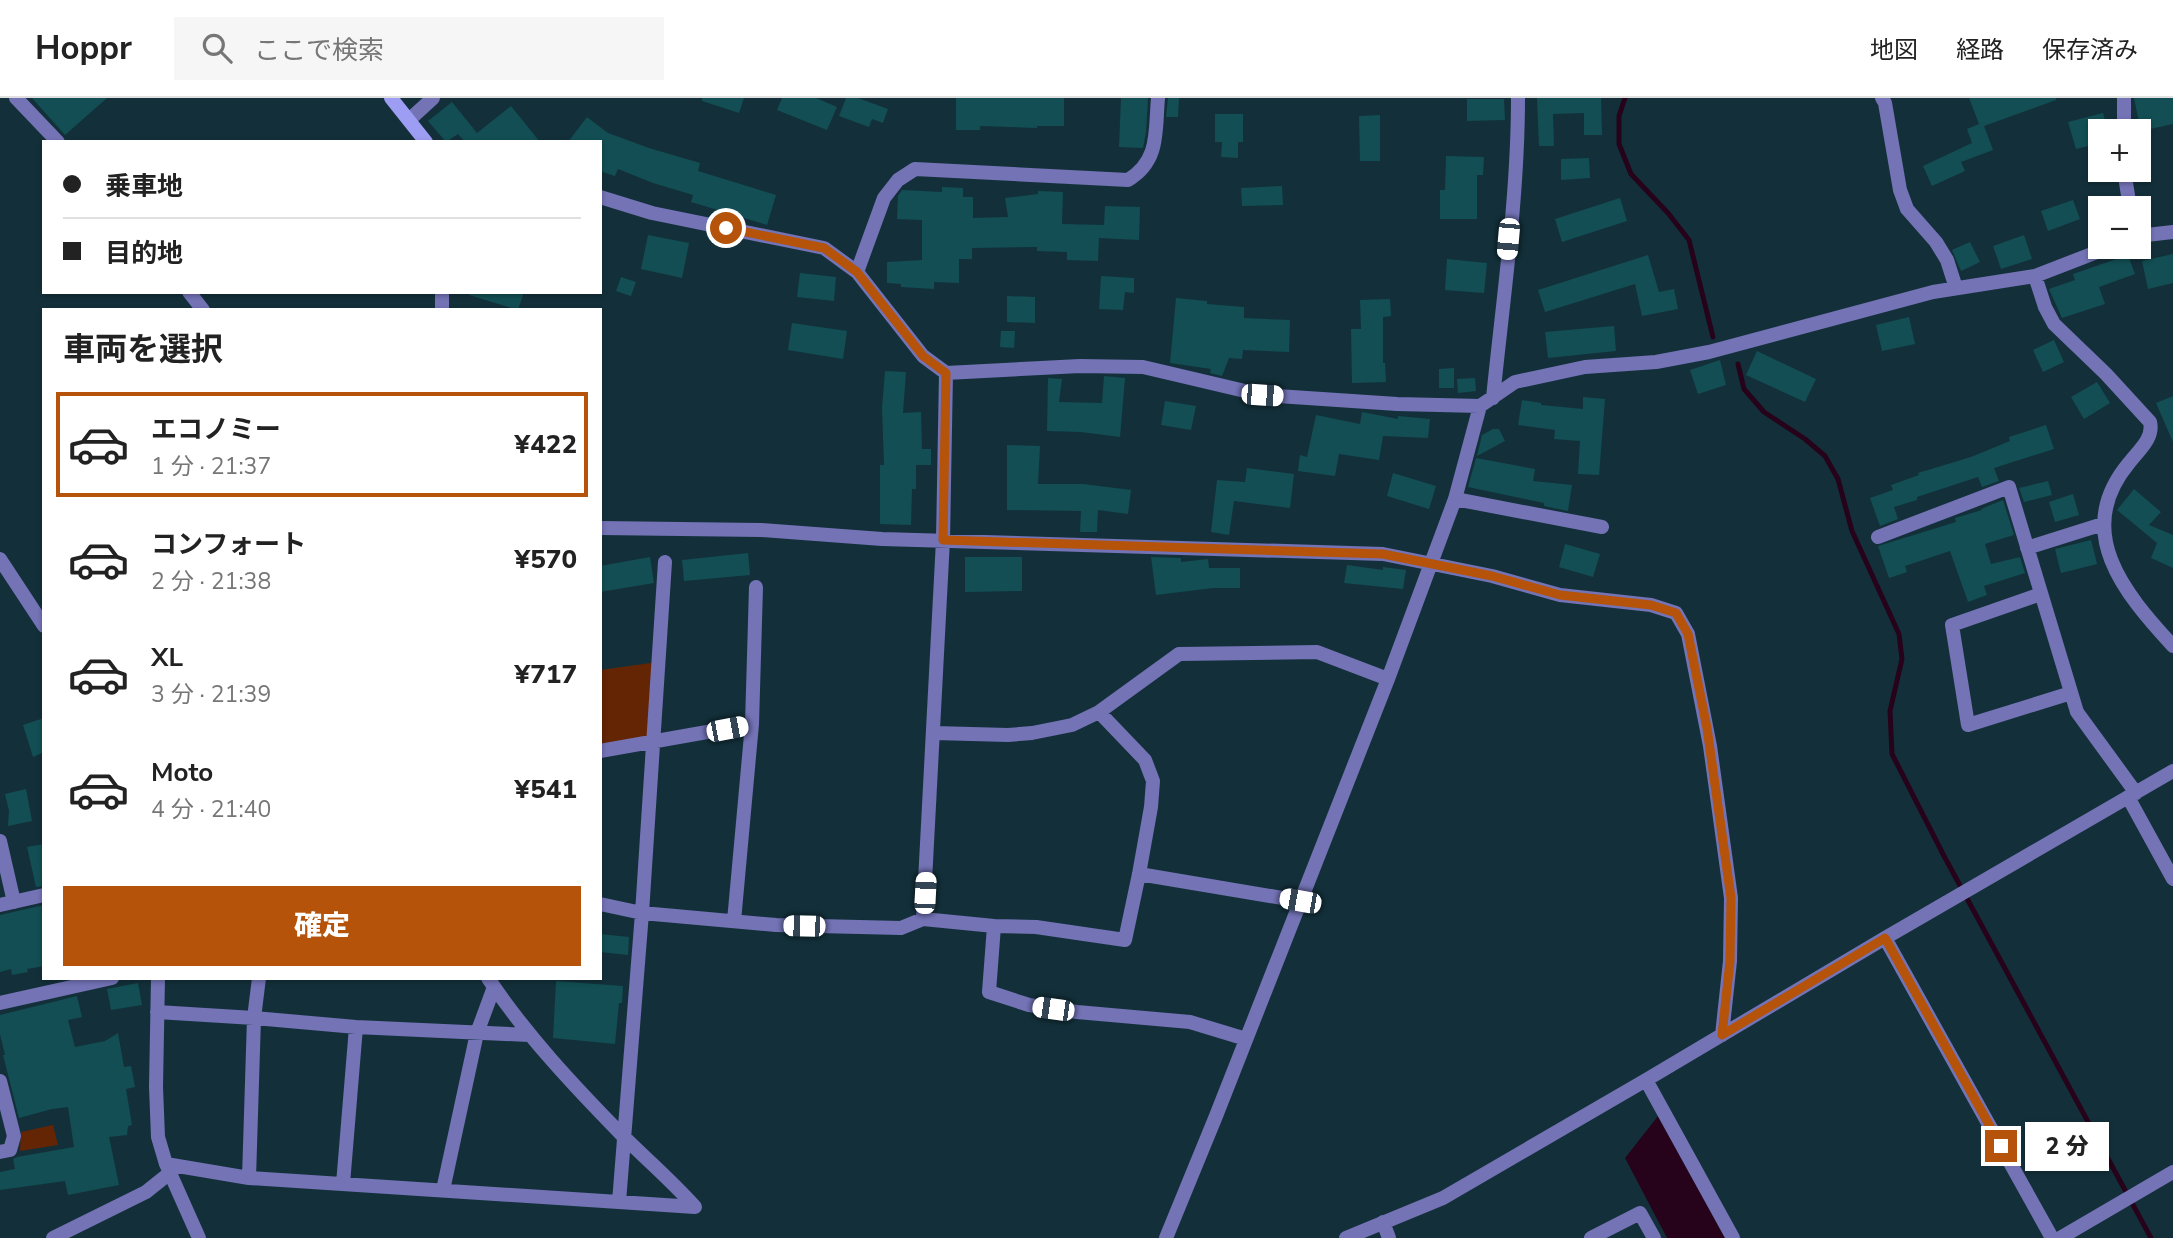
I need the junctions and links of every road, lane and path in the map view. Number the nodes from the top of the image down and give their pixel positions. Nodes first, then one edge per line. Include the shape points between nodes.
1 (16, 98) edge
2 (391, 98) edge
3 (433, 98) edge
4 (1158, 98) edge
5 (1518, 98) edge
6 (1882, 98) edge
7 (2124, 98) edge
8 (2124, 119) edge
9 (409, 120) junction
10 (56, 140) edge
11 (424, 140) edge
12 (602, 198) edge
13 (2173, 232) edge
14 (2151, 235) edge
15 (2088, 256) edge
16 (857, 272) junction
17 (2035, 276) junction
18 (1956, 288) junction
19 (191, 294) edge
20 (201, 308) edge
21 (946, 373) junction
22 (1486, 402) junction
23 (1455, 499) junction
24 (2103, 523) junction
25 (1602, 527) dead end
26 (602, 528) edge
27 (1878, 537) dead end
28 (943, 540) junction
29 (2027, 548) junction
30 (0, 559) edge
31 (665, 562) dead end
32 (1430, 564) junction
33 (756, 587) dead end
34 (2041, 594) junction
35 (42, 623) edge
36 (2173, 646) edge
37 (1388, 679) junction
38 (2071, 693) junction
39 (1099, 712) junction
40 (752, 724) junction
41 (934, 733) junction
42 (653, 743) junction
43 (602, 751) edge
44 (2173, 771) edge
45 (2132, 795) junction
46 (0, 841) edge
47 (1139, 874) junction
48 (2173, 879) edge
49 (42, 895) edge
50 (1300, 901) junction
51 (7, 904) edge
52 (602, 904) edge
53 (642, 913) junction
54 (923, 919) junction
55 (734, 921) junction
56 (994, 926) junction
57 (1885, 938) junction
58 (103, 980) edge
59 (158, 980) edge
60 (259, 980) edge
61 (491, 983) edge
62 (0, 1003) edge
63 (157, 1012) junction
64 (254, 1018) junction
65 (356, 1027) junction
66 (477, 1033) junction
67 (530, 1035) junction
68 (1722, 1035) junction
69 (1246, 1039) junction
70 (1646, 1080) junction
71 (0, 1081) edge
72 (624, 1136) junction
73 (0, 1152) edge
74 (169, 1168) junction
75 (2173, 1172) edge
76 (249, 1178) junction
77 (343, 1184) junction
78 (443, 1190) junction
79 (619, 1202) junction
80 (1383, 1222) junction
81 (53, 1238) edge
82 (199, 1238) edge
83 (1166, 1238) edge
84 (1346, 1238) edge
85 (1389, 1238) edge
86 (1591, 1238) edge
87 (1654, 1238) edge
88 (1733, 1238) edge
89 (2052, 1238) edge
90 (2060, 1238) edge

1 - 10 street
2 - 9 street
3 - 9 street
4 - 16 street via 1154,153 1128,180 915,169 898,180 884,198
5 - 22 street via 1513,190
6 - 18 street via 1900,190 1908,209 1947,260
7 - 8 street
9 - 11 street
12 - 16 street via 652,213 824,248
13 - 14 street
15 - 17 street
16 - 21 street via 923,356
17 - 18 street
17 - 24 street via 2054,324 2150,422 2148,440 2120,474
18 - 22 street via 1709,352 1515,382
19 - 20 street
21 - 22 street via 1143,367 1262,395 1397,404
21 - 28 street
22 - 23 street
23 - 25 street
23 - 32 street
24 - 29 street
24 - 36 street via 2107,552 2125,590
26 - 28 street via 761,530
27 - 29 street via 2008,487
28 - 32 street via 1383,554
28 - 41 street
29 - 34 street
30 - 35 street
31 - 42 street
32 - 37 street
32 - 68 street via 1560,595 1651,605 1676,613 1688,634 1708,735 1731,898
33 - 40 street
34 - 38 street
34 - 38 street via 1952,625 1968,725
37 - 39 street via 1317,652 1179,654
37 - 50 street
38 - 45 street via 2077,712
39 - 41 street via 1072,725 1032,733
39 - 47 street via 1145,760 1153,781
40 - 42 street
40 - 55 street
41 - 54 street
42 - 43 street
42 - 53 street
44 - 45 street
45 - 48 street
45 - 57 street
46 - 51 street
47 - 50 street
47 - 56 street via 1125,940
49 - 51 street
50 - 69 street
52 - 53 street
53 - 55 street
53 - 72 street
54 - 55 street via 901,928
54 - 56 street
56 - 69 street via 989,992 1029,1005 1190,1022
57 - 68 street
57 - 89 street
58 - 62 street
59 - 63 street
60 - 64 street
61 - 66 street
61 - 67 street
63 - 64 street
63 - 74 street via 158,1138
64 - 65 street
64 - 76 street
65 - 66 street
65 - 77 street
66 - 67 street
66 - 78 street
67 - 72 street
68 - 70 street
69 - 83 street
70 - 80 street via 1443,1198
70 - 88 street
71 - 73 street via 15,1136 10,1150
72 - 79 street
72 - 79 street via 695,1207
74 - 76 street
74 - 81 street via 146,1192
74 - 82 street
75 - 90 street
76 - 77 street
77 - 78 street
78 - 79 street
80 - 84 street
80 - 85 street
86 - 87 street via 1640,1213

